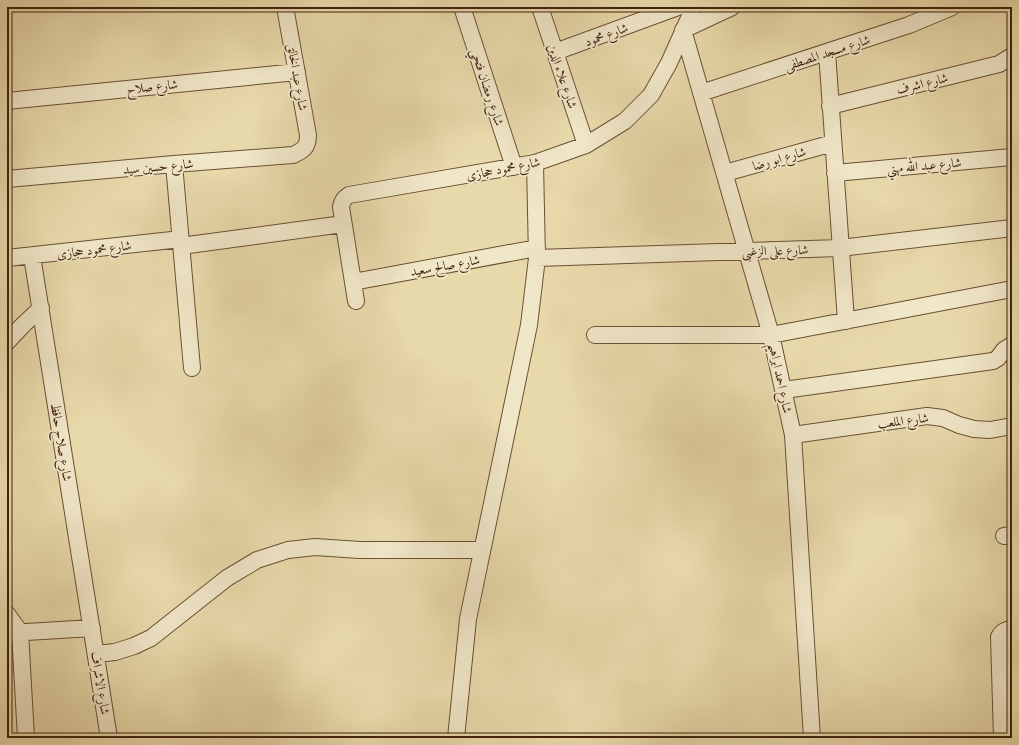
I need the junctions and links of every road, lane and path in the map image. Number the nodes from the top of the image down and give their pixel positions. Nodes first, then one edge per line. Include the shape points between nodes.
1 (285, 7) edge
2 (462, 7) edge
3 (540, 7) edge
4 (678, 7) edge
5 (694, 7) edge
6 (732, 7) edge
7 (952, 7) edge
8 (683, 30) junction
9 (555, 52) junction
10 (827, 52) junction
11 (1012, 56) edge
12 (297, 72) junction
13 (701, 93) junction
14 (7, 101) edge
15 (830, 106) junction
16 (833, 143) junction
17 (586, 144) junction
18 (306, 147) joint
19 (1012, 157) edge
20 (535, 163) junction
21 (174, 164) junction
22 (514, 167) junction
23 (725, 173) junction
24 (835, 173) junction
25 (7, 179) edge
26 (343, 224) junction
27 (1012, 228) edge
28 (181, 243) junction
29 (840, 248) junction
30 (747, 251) junction
31 (537, 253) junction
32 (32, 256) junction
33 (7, 258) edge
34 (353, 282) junction
35 (1012, 289) edge
36 (356, 301) dead end
37 (41, 308) junction
38 (846, 321) junction
39 (595, 335) dead end
40 (771, 335) junction
41 (7, 342) edge
42 (1012, 345) edge
43 (192, 368) dead end
44 (784, 390) junction
45 (1012, 426) edge
46 (793, 435) junction
47 (482, 550) junction
48 (7, 614) edge
49 (92, 628) junction
50 (1012, 629) edge
51 (14, 632) edge
52 (96, 654) junction
53 (26, 738) edge
54 (109, 738) edge
55 (456, 738) edge
56 (812, 738) edge
57 (1002, 738) edge

1 - 12 street, شارع عبد الخالق
2 - 22 street, شارع رمضان فتحي
3 - 9 street, شارع علاء الدين
4 - 9 street, شارع محمود
5 - 8 street, شارع محمود حجازى
6 - 8 street
7 - 10 street, شارع مسجد المصطفى via 909,25
8 - 13 street, شارع احمد ابراهيم
8 - 17 street, شارع محمود حجازى via 669,63 651,94 625,121
9 - 17 street, شارع علاء الدين
10 - 13 street, شارع مسجد المصطفى
10 - 15 street
11 - 15 street, شارع اشرف via 999,64
12 - 14 street, شارع صلاح
12 - 18 street, شارع عبد الخالق via 308,135
13 - 23 street, شارع احمد ابراهيم
15 - 16 street
16 - 23 street, شارع ابو رضا
16 - 24 street
17 - 20 street, شارع محمود حجازى
18 - 21 street, شارع حسين سيد via 293,155
19 - 24 street, شارع عبد الله مهني
20 - 22 street, شارع محمود حجازى
20 - 31 street
21 - 25 street, شارع حسين سيد
21 - 28 street
22 - 26 street, شارع محمود حجازى via 350,195 341,203
23 - 30 street, شارع احمد ابراهيم
24 - 29 street
26 - 28 street, شارع محمود حجازى
26 - 34 street, شارع محمود حجازى
27 - 29 street, شارع على الزغبى
28 - 32 street, شارع محمود حجازى
28 - 43 street
29 - 30 street, شارع على الزغبى
29 - 38 street
30 - 31 street, شارع على الزغبى
30 - 40 street, شارع احمد ابراهيم
31 - 34 street, شارع صالح سعيد
31 - 47 street via 529,325
32 - 33 street, شارع محمود حجازى
32 - 37 street, شارع صلاح حافظ
34 - 36 street, شارع محمود حجازى
35 - 38 street
37 - 41 street
37 - 49 street, شارع صلاح حافظ
38 - 40 street
39 - 40 street
40 - 44 street, شارع احمد ابراهيم
42 - 44 street via 993,361
44 - 46 street, شارع احمد ابراهيم
45 - 46 street, شارع الملعب via 990,430 974,429 944,418 926,416
46 - 56 street, شارع احمد ابراهيم
47 - 52 street via 360,550 315,547 288,550 257,560 226,578 151,638 116,652
47 - 55 street via 468,619
48 - 51 street
49 - 51 street
49 - 52 street, شارع الاشراف
50 - 57 street via 1002,632 999,640
51 - 53 street
52 - 54 street, شارع الاشراف

